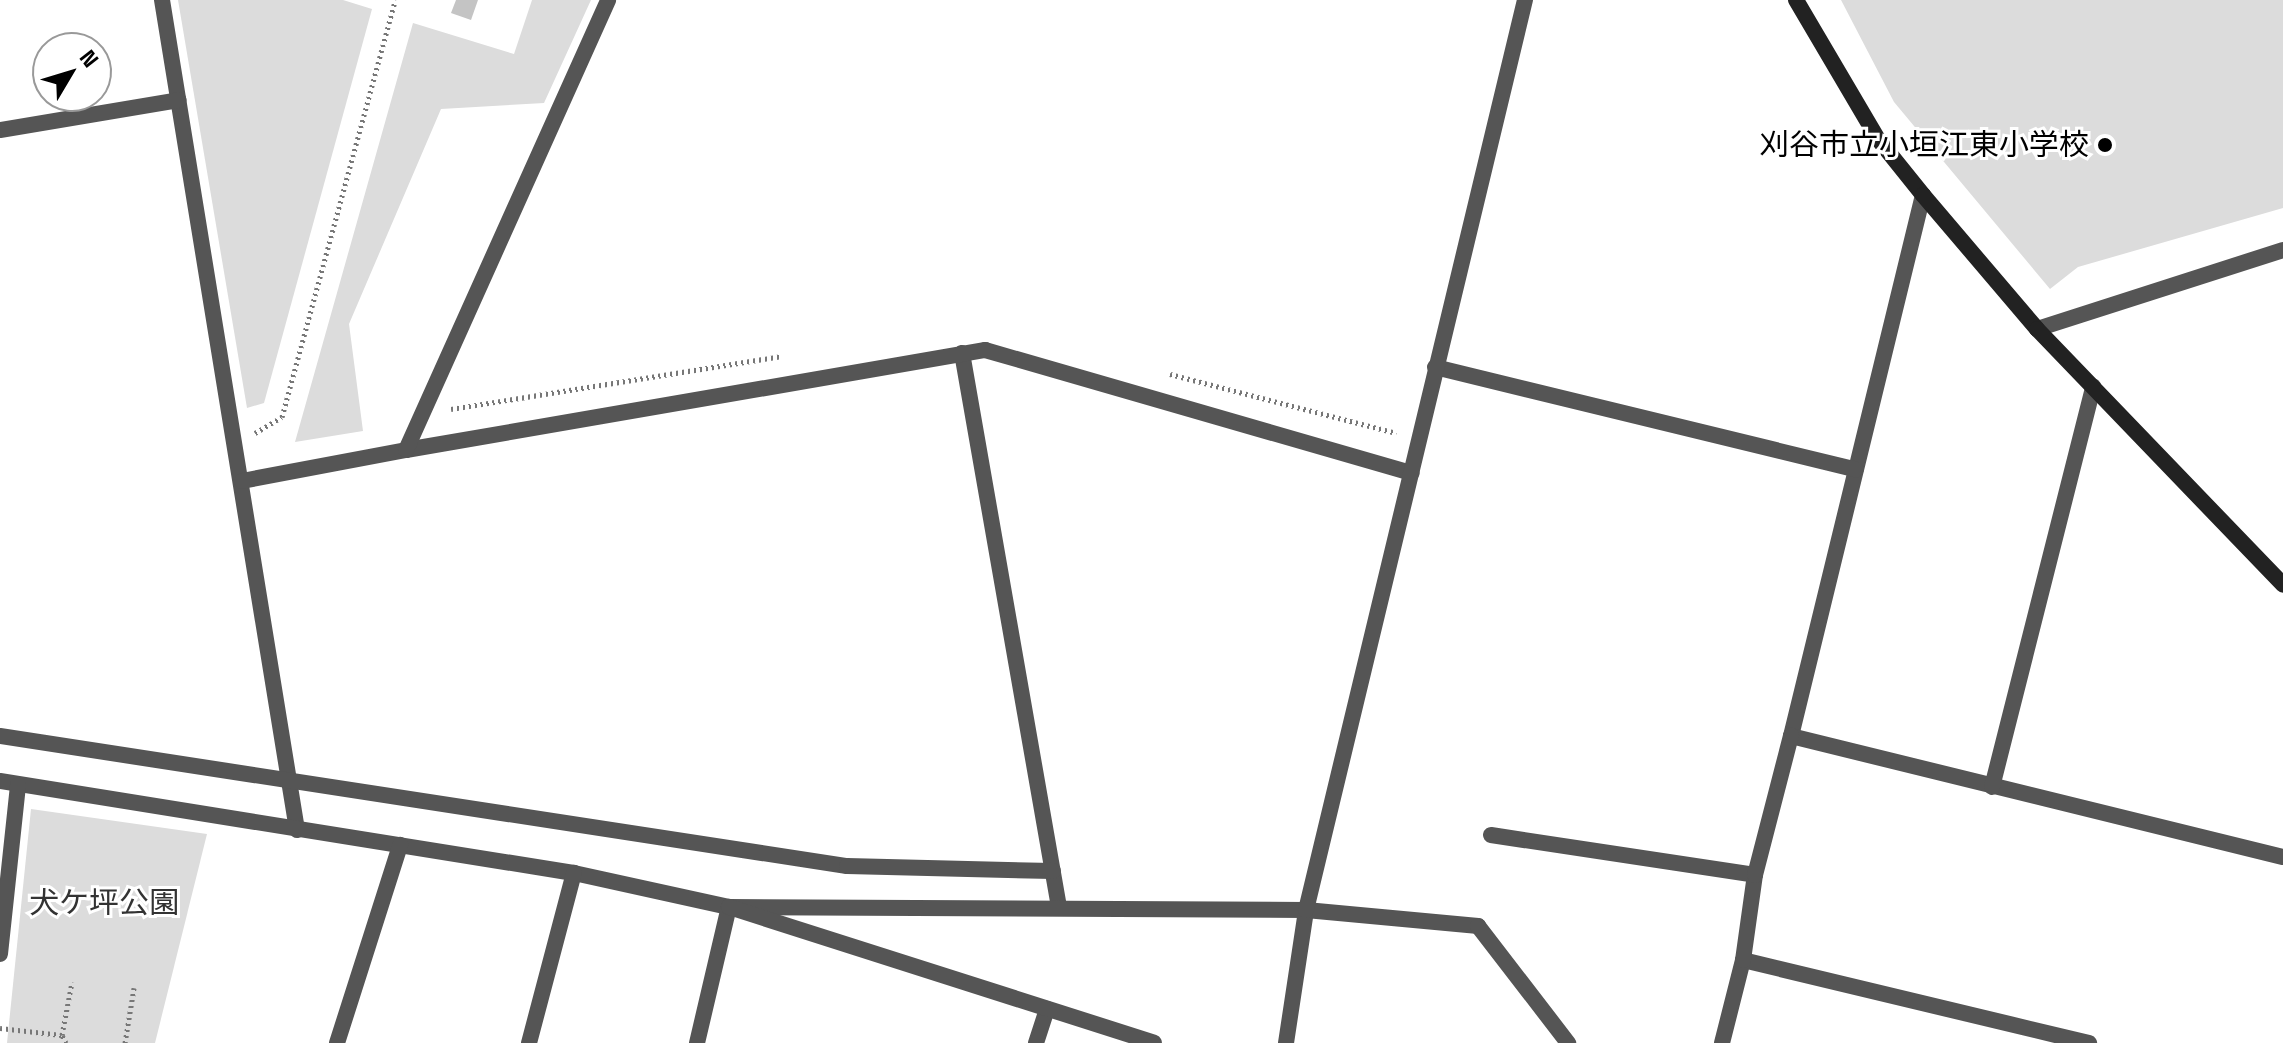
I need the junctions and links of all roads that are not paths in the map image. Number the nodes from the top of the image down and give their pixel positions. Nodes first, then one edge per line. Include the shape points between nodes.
1 (162, 0) edge
2 (608, 0) edge
3 (1525, 0) edge
4 (1796, 0) edge
5 (179, 100) junction
6 (0, 130) edge
7 (1923, 195) junction
8 (2283, 250) edge
9 (2037, 329) junction
10 (962, 353) junction
11 (1435, 367) junction
12 (2093, 387) junction
13 (406, 450) junction
14 (1856, 470) junction
15 (1412, 473) junction
16 (242, 481) junction
17 (2282, 581) edge
18 (0, 736) edge
19 (1791, 736) junction
20 (289, 778) junction
21 (0, 781) edge
22 (18, 785) junction
23 (1992, 787) junction
24 (297, 830) junction
25 (1491, 835) dead end
26 (400, 845) junction
27 (2283, 857) edge
28 (1053, 871) junction
29 (574, 873) junction
30 (1755, 875) junction
31 (729, 907) junction
32 (1059, 907) junction
33 (1306, 910) junction
34 (0, 954) edge
35 (1743, 960) junction
36 (1047, 1009) junction
37 (337, 1043) edge
38 (529, 1043) edge
39 (697, 1043) edge
40 (1036, 1043) edge
41 (1154, 1043) edge
42 (1286, 1043) edge
43 (1568, 1043) edge
44 (1722, 1043) edge
45 (2089, 1043) edge

1 - 5 street
2 - 13 street
3 - 11 street
4 - 7 street via 1878,139
5 - 6 street
5 - 16 street
7 - 9 street
7 - 14 street
8 - 9 street
9 - 12 street
10 - 13 street
10 - 15 street via 985,350
10 - 28 street
11 - 14 street
11 - 15 street
12 - 17 street
12 - 23 street
13 - 16 street
14 - 19 street
15 - 33 street
16 - 20 street
18 - 20 street
19 - 23 street
19 - 30 street
20 - 24 street
20 - 28 street via 847,866
21 - 22 street
22 - 24 street
22 - 34 street
23 - 27 street
24 - 26 street
25 - 30 street
26 - 29 street
26 - 37 street
28 - 32 street
29 - 31 street
29 - 38 street
30 - 35 street
31 - 32 street
31 - 36 street
31 - 39 street
32 - 33 street
33 - 42 street
33 - 43 street via 1478,926
35 - 44 street
35 - 45 street
36 - 40 street
36 - 41 street

